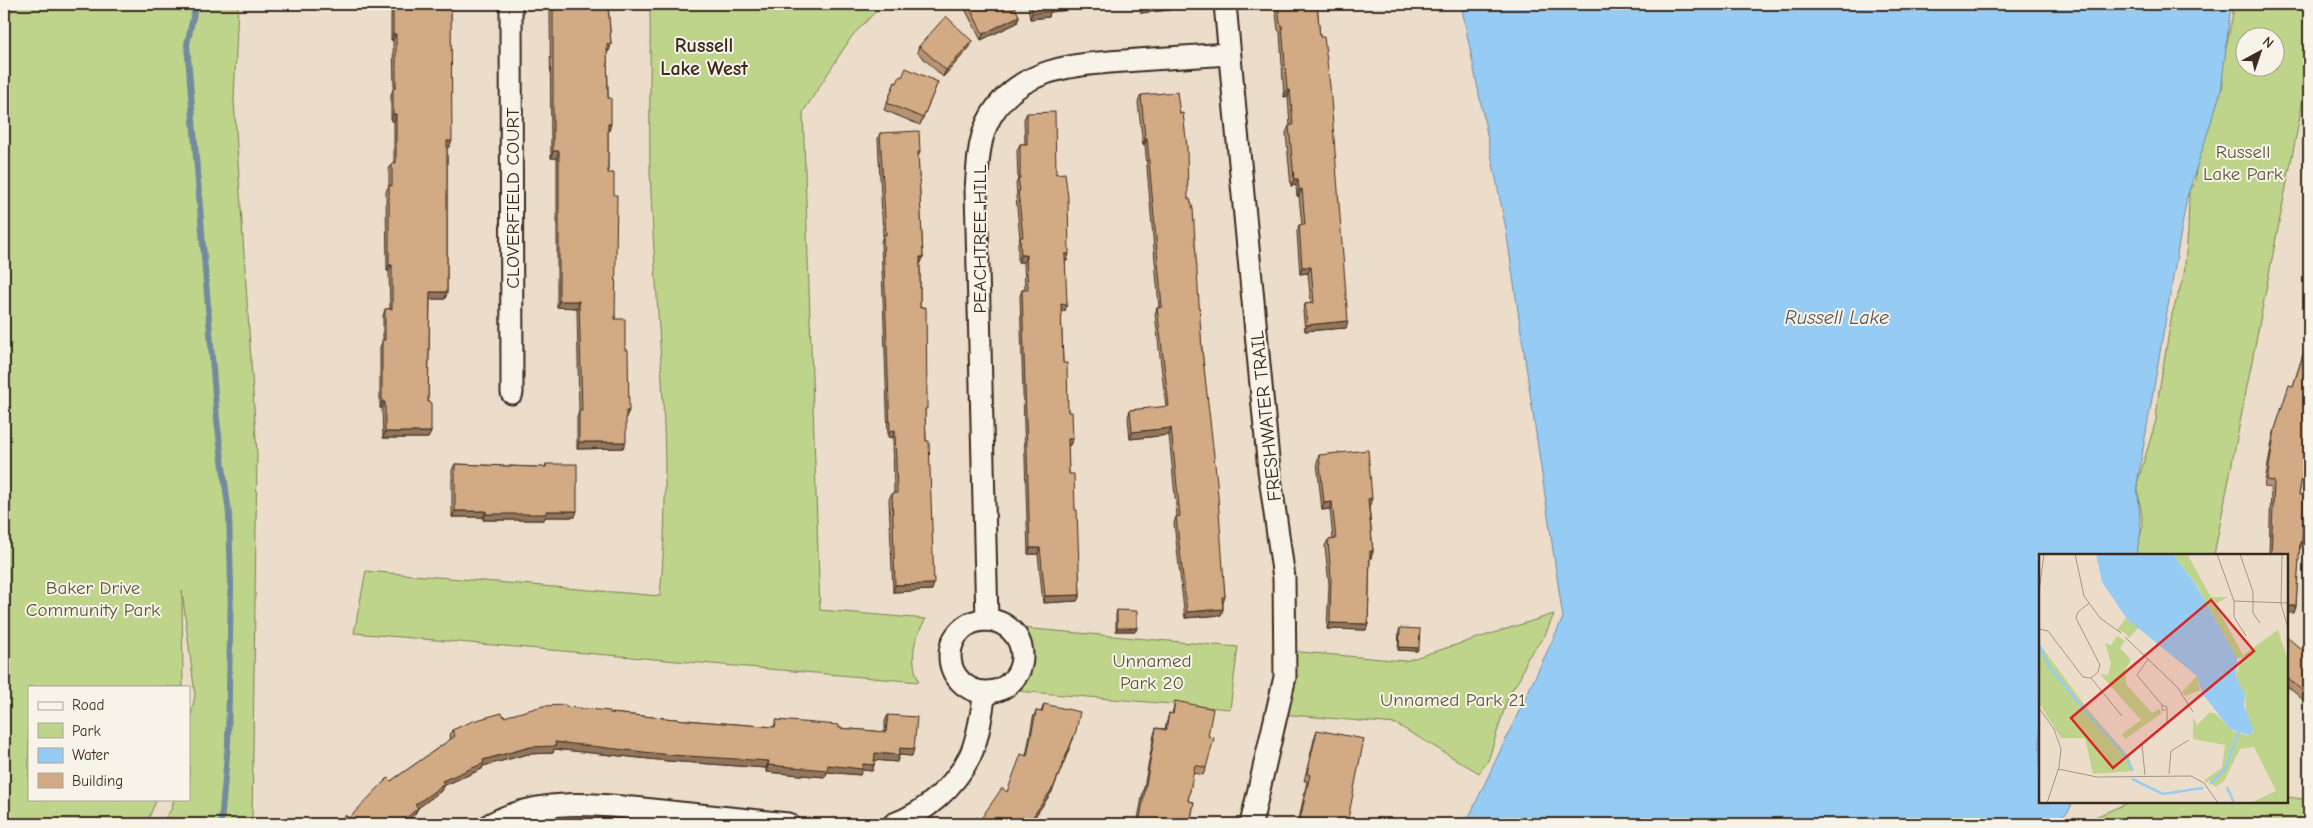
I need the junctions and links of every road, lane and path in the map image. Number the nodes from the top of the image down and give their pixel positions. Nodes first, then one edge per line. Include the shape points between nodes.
1 (512, 4) edge
2 (1225, 4) edge
3 (1228, 54) junction
4 (512, 393) dead end
5 (987, 620) junction
6 (985, 693) junction
7 (491, 824) edge
8 (788, 824) edge
9 (894, 824) edge
10 (1251, 824) edge

1 - 4 street, CLOVERFIELD COURT
2 - 3 street, FRESHWATER TRAIL
3 - 5 street, PEACHTREE HILL via 1065,67 1020,85 991,116 981,143 976,190
3 - 10 street, FRESHWATER TRAIL via 1269,470 1284,578 1285,677
5 - 6 street via 974,622 955,637 951,657 955,674 962,683
5 - 6 street via 998,622 1012,631 1021,646 1022,658 1021,668 1011,682 997,691
6 - 9 street via 976,739 961,770 938,797
7 - 8 street via 504,817 548,806 584,804

